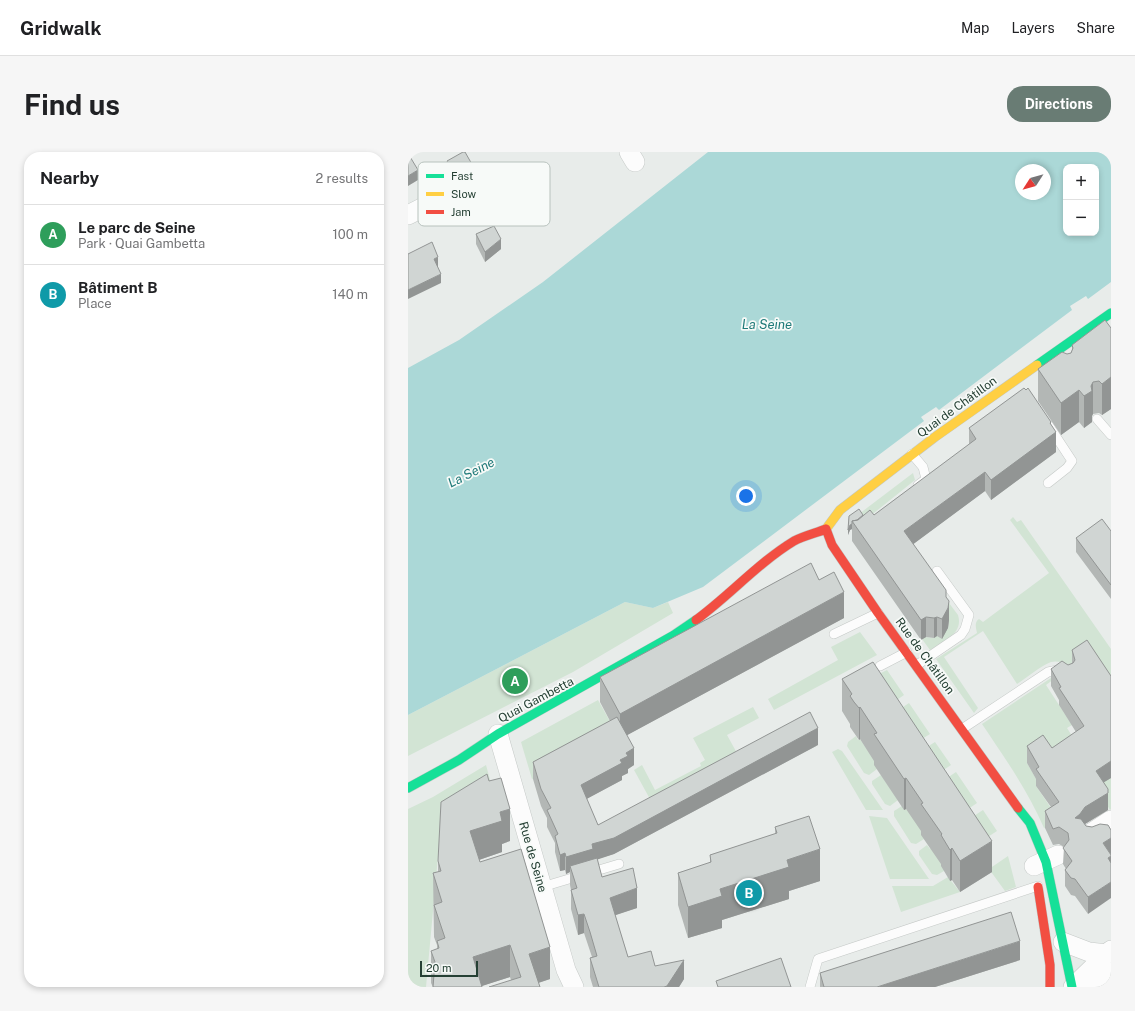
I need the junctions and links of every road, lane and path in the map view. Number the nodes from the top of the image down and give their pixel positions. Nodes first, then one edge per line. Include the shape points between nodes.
1 (418, 210) edge
2 (408, 215) edge
3 (1111, 313) edge
4 (1097, 419) dead end
5 (1045, 420) edge
6 (1111, 435) edge
7 (912, 454) junction
8 (1048, 483) dead end
9 (913, 488) edge
10 (826, 529) junction
11 (937, 570) dead end
12 (737, 599) dead end
13 (716, 605) junction
14 (878, 612) junction
15 (834, 634) dead end
16 (907, 652) junction
17 (917, 665) junction
18 (880, 666) dead end
19 (1069, 676) edge
20 (962, 729) junction
21 (498, 734) junction
22 (998, 782) junction
23 (408, 788) edge
24 (1016, 821) dead end
25 (1110, 821) edge
26 (1091, 833) edge
27 (619, 864) dead end
28 (1040, 868) junction
29 (542, 887) junction
30 (1063, 942) junction
31 (1109, 952) edge
32 (1111, 973) edge
33 (570, 984) edge
34 (810, 987) edge
35 (1050, 987) edge
36 (1072, 987) edge
37 (1095, 987) edge

1 - 2 street
3 - 7 main road, Quai de Châtillon via 1052,359
4 - 6 lane
5 - 8 lane via 1072,461
7 - 9 lane via 926,474 926,479
7 - 10 main road, Quai de Châtillon via 840,510
10 - 13 main road, Quai Gambetta via 796,541 731,589
10 - 14 main road, Rue de Châtillon via 828,546
11 - 17 lane via 970,615 961,635
12 - 13 main road, Quai Gambetta
13 - 21 main road, Quai Gambetta via 674,635
14 - 15 lane
14 - 16 main road, Rue de Châtillon
16 - 17 main road, Rue de Châtillon
16 - 18 lane
17 - 20 main road, Rue de Châtillon
19 - 20 lane via 1061,669 1048,672
20 - 22 main road, Rue de Châtillon
21 - 23 main road, Quai Gambetta via 459,760
21 - 29 street, Rue de Seine
22 - 24 main road, Rue de Châtillon
22 - 28 main road, Rue de Châtillon via 1030,823
25 - 26 street
27 - 29 lane
28 - 30 main road, Rue de Châtillon
28 - 34 lane via 818,959
28 - 35 main road, Rue de Châtillon
29 - 33 street, Rue de Seine
30 - 31 street via 1089,952
30 - 36 main road, Rue de Châtillon
31 - 36 street
32 - 37 street

